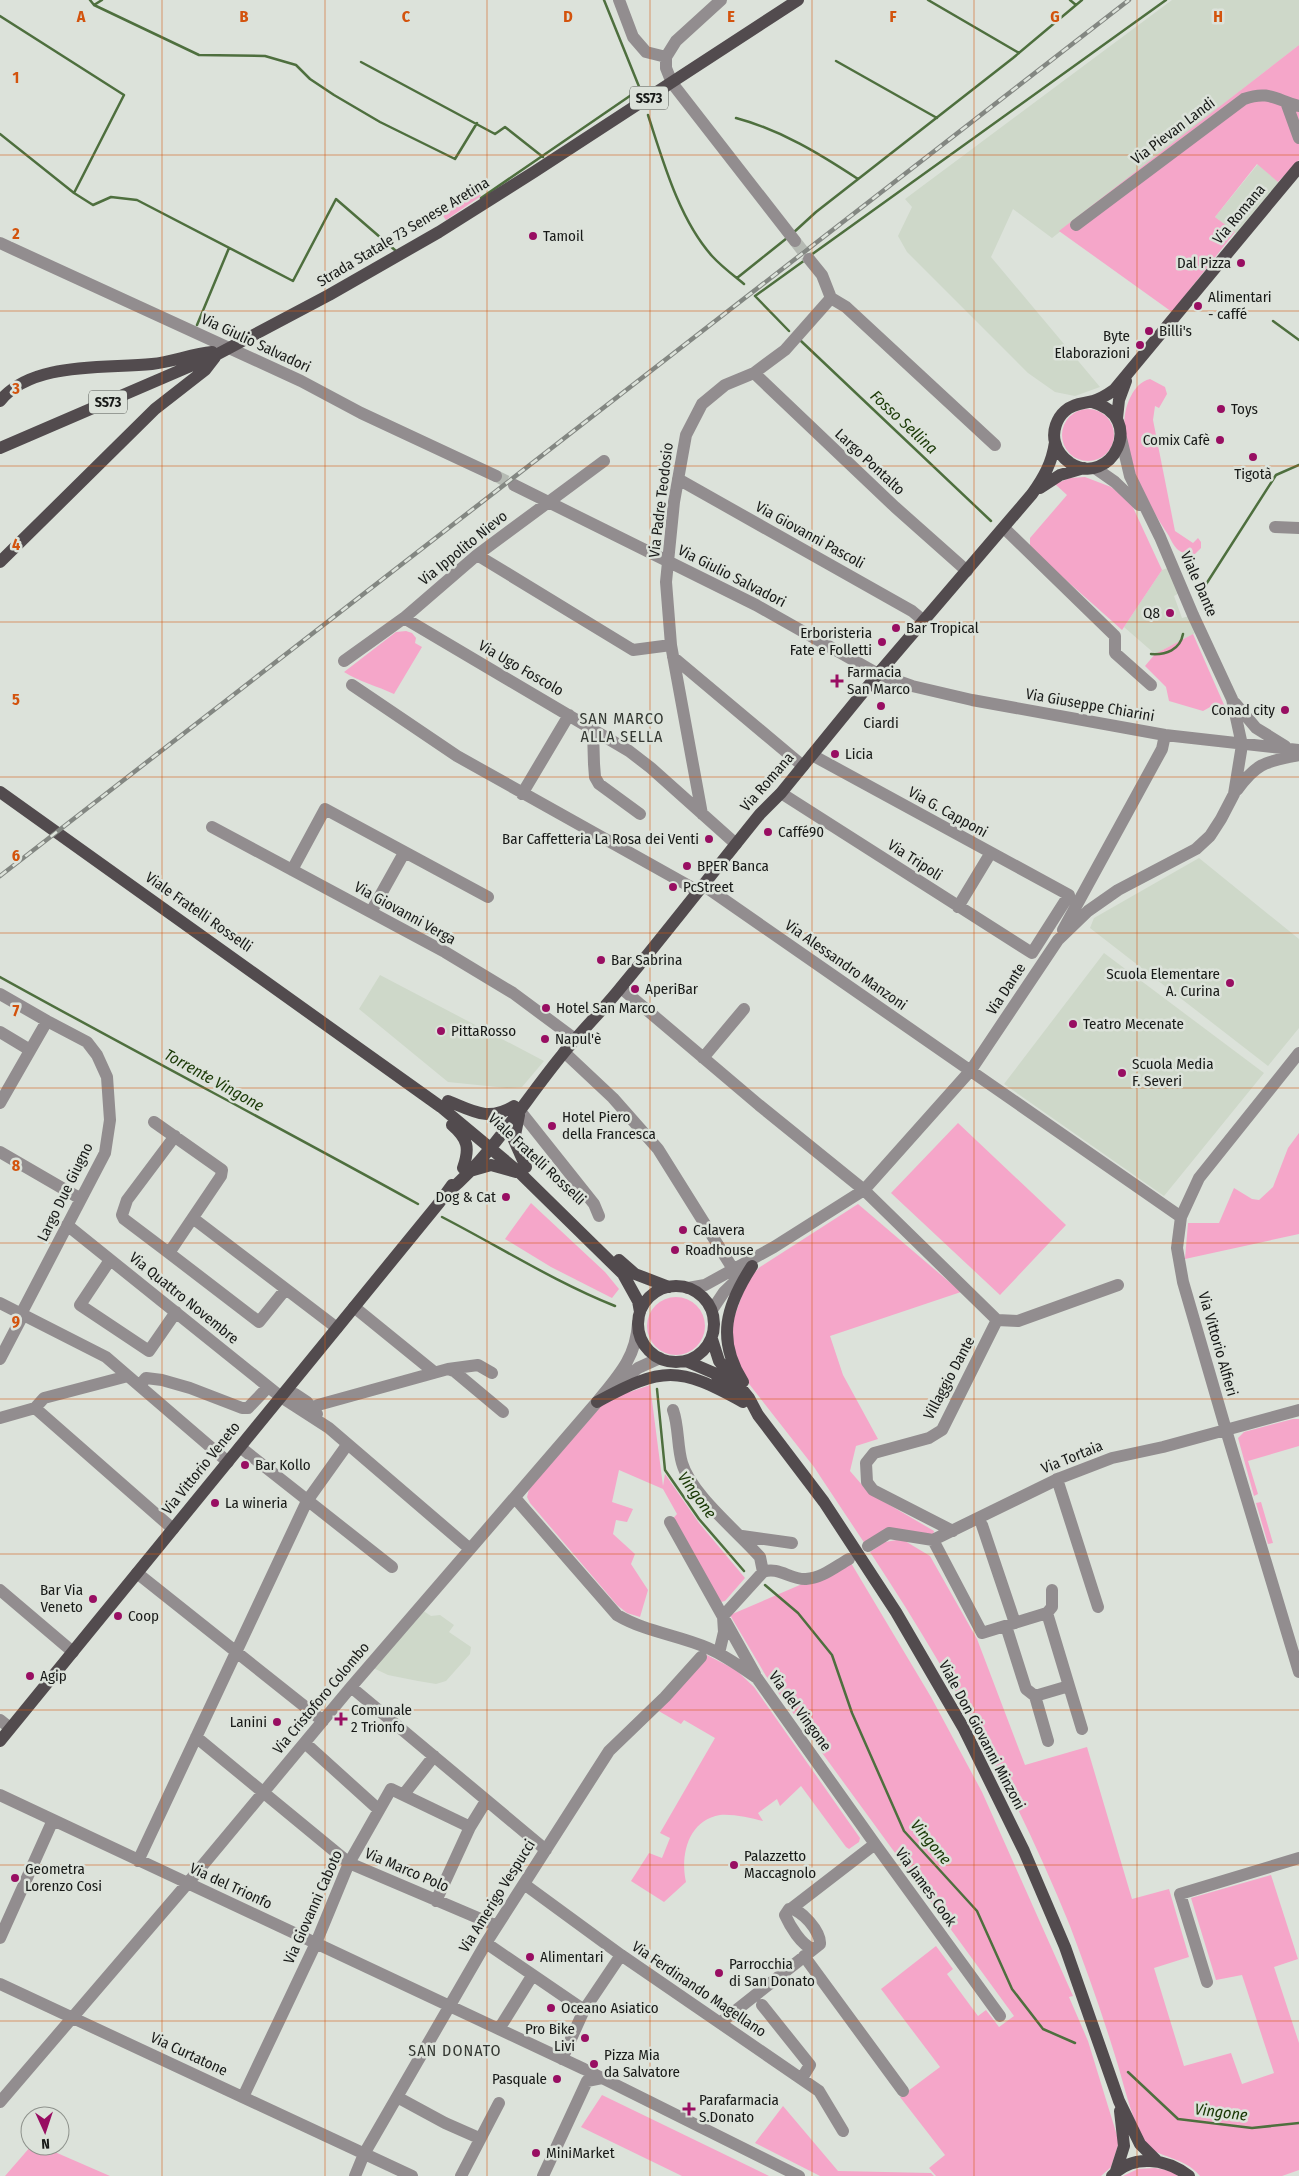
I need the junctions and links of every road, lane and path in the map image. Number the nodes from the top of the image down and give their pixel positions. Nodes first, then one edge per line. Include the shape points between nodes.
1 (619, 0) edge
2 (722, 0) edge
3 (798, 0) edge
4 (666, 57) junction
5 (672, 83) junction
6 (1286, 102) junction
7 (1299, 106) edge
8 (1298, 130) edge
9 (1299, 167) edge
10 (1076, 225) dead end
11 (795, 241) tunnel mouth
12 (0, 242) edge
13 (809, 259) tunnel mouth
14 (831, 298) junction
15 (224, 352) junction
16 (754, 373) junction
17 (1129, 374) junction
18 (0, 401) edge
19 (1092, 402) junction
20 (1117, 418) junction
21 (1121, 438) junction
22 (1055, 442) junction
23 (995, 444) dead end
24 (0, 448) edge
25 (604, 461) dead end
26 (1090, 468) junction
27 (496, 476) tunnel mouth
28 (678, 480) junction
29 (514, 485) tunnel mouth
30 (1032, 494) junction
31 (547, 502) junction
32 (1146, 512) junction
33 (1275, 527) dead end
34 (1004, 528) junction
35 (1299, 528) edge
36 (477, 555) junction
37 (0, 562) edge
38 (669, 562) junction
39 (968, 572) junction
40 (404, 618) junction
41 (924, 621) junction
42 (672, 651) junction
43 (344, 661) dead end
44 (878, 674) junction
45 (352, 685) dead end
46 (1151, 685) dead end
47 (1232, 699) junction
48 (568, 715) junction
49 (1237, 718) junction
50 (593, 730) junction
51 (1165, 735) junction
52 (1218, 742) junction
53 (1242, 745) junction
54 (1297, 751) edge
55 (812, 755) junction
56 (803, 766) junction
57 (0, 792) edge
58 (781, 793) junction
59 (522, 794) junction
60 (1234, 794) junction
61 (640, 814) dead end
62 (702, 814) junction
63 (212, 827) dead end
64 (736, 844) junction
65 (404, 853) junction
66 (990, 854) junction
67 (292, 870) junction
68 (701, 888) junction
69 (488, 897) dead end
70 (958, 907) junction
71 (371, 912) junction
72 (1058, 940) junction
73 (1032, 953) joint
74 (621, 988) junction
75 (0, 994) edge
76 (744, 1009) dead end
77 (47, 1021) junction
78 (0, 1032) edge
79 (575, 1039) junction
80 (30, 1050) junction
81 (564, 1052) junction
82 (1299, 1053) edge
83 (703, 1058) junction
84 (378, 1060) junction
85 (971, 1070) junction
86 (397, 1074) junction
87 (448, 1101) junction
88 (0, 1103) edge
89 (517, 1108) junction
90 (154, 1122) dead end
91 (175, 1136) junction
92 (490, 1141) junction
93 (0, 1152) edge
94 (466, 1170) junction
95 (523, 1170) junction
96 (864, 1190) junction
97 (81, 1199) junction
98 (600, 1216) dead end
99 (428, 1217) joint
100 (1181, 1217) junction
101 (194, 1219) junction
102 (66, 1225) junction
103 (774, 1247) junction
104 (169, 1253) junction
105 (110, 1260) junction
106 (752, 1266) junction
107 (734, 1268) junction
108 (1118, 1285) dead end
109 (669, 1287) junction
110 (688, 1288) junction
111 (285, 1290) junction
112 (0, 1303) edge
113 (354, 1307) junction
114 (712, 1310) junction
115 (176, 1312) junction
116 (22, 1315) junction
117 (639, 1318) junction
118 (997, 1320) junction
119 (336, 1328) junction
120 (712, 1339) junction
121 (660, 1358) junction
122 (0, 1359) edge
123 (686, 1361) junction
124 (448, 1369) junction
125 (434, 1372) junction
126 (492, 1373) dead end
127 (128, 1376) junction
128 (140, 1385) junction
129 (268, 1387) junction
130 (281, 1397) junction
131 (746, 1400) junction
132 (598, 1402) junction
133 (35, 1408) junction
134 (313, 1409) junction
135 (673, 1410) dead end
136 (1299, 1410) edge
137 (503, 1412) dead end
138 (0, 1418) edge
139 (328, 1428) junction
140 (1226, 1430) junction
141 (347, 1445) junction
142 (240, 1447) junction
143 (228, 1462) junction
144 (1057, 1479) junction
145 (515, 1498) junction
146 (307, 1501) junction
147 (670, 1522) dead end
148 (982, 1525) dead end
149 (173, 1529) junction
150 (953, 1531) junction
151 (742, 1536) junction
152 (933, 1540) junction
153 (792, 1543) dead end
154 (868, 1546) dead end
155 (470, 1549) junction
156 (849, 1559) dead end
157 (392, 1567) dead end
158 (763, 1572) junction
159 (137, 1573) junction
160 (0, 1590) edge
161 (1052, 1590) dead end
162 (1098, 1607) dead end
163 (1047, 1613) junction
164 (723, 1616) junction
165 (1011, 1624) junction
166 (73, 1652) junction
167 (235, 1652) junction
168 (719, 1653) junction
169 (701, 1658) dead end
170 (1299, 1672) edge
171 (757, 1678) junction
172 (1068, 1686) junction
173 (351, 1687) junction
174 (1035, 1696) junction
175 (323, 1721) junction
176 (5, 1724) edge
177 (1082, 1729) dead end
178 (196, 1737) junction
179 (0, 1740) edge
180 (1048, 1741) dead end
181 (305, 1743) junction
182 (434, 1756) junction
183 (264, 1793) junction
184 (0, 1794) edge
185 (404, 1794) junction
186 (486, 1801) junction
187 (378, 1809) junction
188 (53, 1820) junction
189 (470, 1827) junction
190 (875, 1844) junction
191 (546, 1850) junction
192 (1299, 1858) edge
193 (138, 1861) junction
194 (349, 1863) junction
195 (187, 1884) junction
196 (524, 1884) junction
197 (809, 1895) junction
198 (436, 1901) junction
199 (792, 1908) junction
200 (806, 1918) junction
201 (497, 1926) junction
202 (0, 1938) edge
203 (486, 1943) junction
204 (316, 1944) junction
205 (809, 1953) junction
206 (621, 1955) junction
207 (532, 1976) junction
208 (1207, 1982) dead end
209 (0, 1984) edge
210 (762, 2005) dead end
211 (449, 2006) junction
212 (584, 2010) junction
213 (1000, 2016) dead end
214 (74, 2018) junction
215 (720, 2023) junction
216 (499, 2029) junction
217 (562, 2059) junction
218 (586, 2075) junction
219 (802, 2078) junction
220 (903, 2091) dead end
221 (243, 2097) junction
222 (397, 2097) junction
223 (1119, 2101) junction
224 (0, 2102) edge
225 (499, 2103) dead end
226 (843, 2131) dead end
227 (480, 2138) junction
228 (364, 2154) junction
229 (1156, 2160) junction
230 (1114, 2174) edge
231 (355, 2176) edge
232 (412, 2176) edge
233 (461, 2176) edge
234 (542, 2176) edge
235 (799, 2176) edge
236 (1189, 2176) edge

1 - 4 street via 633,37 646,52
2 - 4 street via 676,41
3 - 5 main road, Strada Statale 73 Senese Aretina / SS73
4 - 5 street
5 - 11 street
5 - 15 main road, Strada Statale 73 Senese Aretina / SS73 via 439,232
6 - 7 street, Via Pievan Landi
6 - 8 street
6 - 10 street, Via Pievan Landi via 1271,95 1257,94 1244,98
9 - 17 main road, Via Romana
12 - 15 street, Via Giulio Salvadori
13 - 14 street via 822,275
14 - 16 street, Via Padre Teodosio via 785,350
14 - 23 street via 846,307
15 - 18 main road via 154,364 44,373 8,390
15 - 24 main road, Strada Statale 73 Senese Aretina / SS73
15 - 27 street, Via Giulio Salvadori via 301,381 361,414
15 - 37 main road via 155,409
16 - 28 street, Via Padre Teodosio via 725,385 702,404 686,435
16 - 39 street, Largo Pontalto
17 - 19 main road via 1114,390
17 - 20 main road via 1119,400
19 - 20 main road via 1102,404
19 - 22 main road via 1081,402 1063,412 1057,421
20 - 21 main road
21 - 26 main road via 1113,457
21 - 32 street, Viale Dante via 1130,476
22 - 26 main road via 1065,460
22 - 30 main road via 1046,474
25 - 31 street, Via Ippolito Nievo
26 - 30 main road via 1060,476
26 - 32 street via 1115,482
28 - 38 street, Via Padre Teodosio
28 - 41 street, Via Giovanni Pascoli
29 - 31 street, Via Giulio Salvadori
30 - 34 main road, Via Romana
31 - 36 street, Via Ippolito Nievo
31 - 38 street, Via Giulio Salvadori
32 - 47 street, Viale Dante
33 - 35 street
34 - 39 main road, Via Romana
34 - 46 street via 1115,636 1115,653
36 - 40 street, Via Ippolito Nievo
36 - 42 street via 633,650
38 - 42 street, Via Padre Teodosio via 666,582
38 - 44 street, Via Giulio Salvadori via 789,623
39 - 41 main road, Via Romana
40 - 43 street, Via Ippolito Nievo
40 - 48 street, Via Ugo Foscolo
41 - 44 main road, Via Romana
42 - 56 street
42 - 62 street, Via Padre Teodosio
44 - 51 street, Via Giuseppe Chiarini via 912,686 972,700
44 - 55 main road, Via Romana
45 - 59 street, Via Alessandro Manzoni via 457,756
47 - 49 street, Viale Dante
47 - 54 street via 1256,728
48 - 50 street, Via Ugo Foscolo
48 - 59 street
49 - 52 street via 1231,733
49 - 53 street, Viale Dante
50 - 61 street via 595,777 599,784
50 - 62 street, Via Ugo Foscolo via 651,768
51 - 52 street, Via Giuseppe Chiarini
51 - 72 street via 1162,749
52 - 53 street, Via Giuseppe Chiarini
53 - 54 street, Via Giuseppe Chiarini
53 - 60 street, Via Dante
54 - 60 street via 1249,772
55 - 56 main road, Via Romana
55 - 66 street, Via G. Capponi
56 - 58 main road, Via Romana
57 - 84 main road, Viale Fratelli Rosselli
58 - 64 main road, Via Romana
58 - 70 street, Via Tripoli
59 - 68 street, Via Alessandro Manzoni
60 - 72 street, Via Dante via 1210,836 1196,849 1118,890 1088,911
62 - 64 street, Via Ugo Foscolo
63 - 67 street, Via Giovanni Verga
64 - 68 main road, Via Romana
65 - 67 street via 325,810
65 - 69 street
65 - 71 street
66 - 70 street
66 - 73 street, Via G. Capponi via 1069,896
67 - 71 street, Via Giovanni Verga
68 - 74 main road, Via Romana
68 - 85 street, Via Alessandro Manzoni
70 - 73 street, Via Tripoli
71 - 79 street, Via Giovanni Verga via 513,993
72 - 85 street, Via Dante
74 - 79 main road, Via Romana
74 - 83 street
75 - 77 street, Largo Due Giugno
76 - 83 street
77 - 80 street
77 - 97 street, Largo Due Giugno via 88,1042 107,1077 110,1112 105,1153
78 - 80 street
79 - 81 main road, Via Romana
80 - 88 street
81 - 89 main road, Via Romana
81 - 107 street via 613,1098 658,1149
82 - 100 street, Via Vittorio Alfieri via 1199,1178
83 - 96 street
84 - 86 main road, Viale Fratelli Rosselli
84 - 87 main road, Viale Fratelli Rosselli via 418,1080
85 - 96 street, Via Dante
85 - 100 street, Via Alessandro Manzoni
86 - 92 main road, Viale Fratelli Rosselli
86 - 94 main road via 462,1134 468,1147
87 - 89 main road via 490,1115
87 - 92 main road, Viale Fratelli Rosselli
89 - 92 main road, Via Romana
89 - 95 main road via 514,1140
89 - 98 street via 594,1204
90 - 91 street
91 - 101 street via 222,1170
91 - 104 street via 127,1200 122,1215
92 - 94 main road, Via Romana
92 - 95 main road, Viale Fratelli Rosselli
93 - 97 street
94 - 95 main road via 491,1165
94 - 99 main road, Via Romana
95 - 109 main road, Viale Fratelli Rosselli via 626,1267
95 - 117 main road, Viale Fratelli Rosselli via 623,1274 638,1301
96 - 103 street, Via Dante
96 - 118 street
97 - 102 street, Largo Due Giugno
99 - 113 main road, Via Vittorio Veneto
100 - 140 street, Via Vittorio Alfieri via 1177,1248 1183,1282
101 - 104 street
101 - 111 street
102 - 105 street, Via Quattro Novembre
102 - 116 street, Largo Due Giugno
103 - 106 street, Via Dante
103 - 107 street, Via Dante
104 - 111 street via 259,1322
105 - 115 street, Via Quattro Novembre
105 - 115 street via 80,1305 149,1351
106 - 114 street, Via Dante via 724,1292
106 - 131 main road via 733,1298 726,1332 730,1357
107 - 110 street, Via Dante via 705,1285
108 - 118 street via 1018,1321
109 - 110 main road
109 - 117 main road via 651,1296
110 - 114 main road via 706,1300
111 - 119 street
112 - 116 street
113 - 119 main road, Via Vittorio Veneto
113 - 125 street
114 - 120 main road
115 - 129 street, Via Quattro Novembre
116 - 122 street, Largo Due Giugno
116 - 127 street via 106,1358
117 - 121 main road via 644,1344
117 - 132 street, Via Cristoforo Colombo via 637,1342 629,1360
118 - 150 street, Villaggio Dante via 942,1430 932,1437 874,1454 866,1463 867,1482 873,1490
119 - 130 main road, Via Vittorio Veneto
120 - 123 main road via 702,1353
120 - 131 main road, Viale Don Giovanni Minzoni via 719,1361
121 - 123 main road
121 - 132 street, Via Cristoforo Colombo via 638,1368
123 - 131 main road, Viale Don Giovanni Minzoni via 719,1377
124 - 125 street
124 - 126 street via 478,1365
124 - 137 street
125 - 134 street
127 - 128 street
127 - 133 street via 44,1398
128 - 129 street via 146,1378 162,1380 242,1408 248,1408
128 - 143 street
129 - 130 street, Via Quattro Novembre
130 - 134 street via 295,1394
130 - 139 street, Via Quattro Novembre
130 - 142 main road, Via Vittorio Veneto
131 - 132 main road via 701,1380 669,1375 632,1383
131 - 223 main road, Viale Don Giovanni Minzoni via 829,1510 896,1612 964,1729 1024,1851 1061,1938
132 - 145 street, Via Cristoforo Colombo
133 - 138 street
133 - 149 street
134 - 139 street
135 - 151 street via 681,1462 690,1482
136 - 140 street, Via Tortaia
139 - 141 street
140 - 144 street, Via Tortaia via 1112,1458
140 - 170 street, Via Vittorio Alfieri
141 - 146 street
141 - 155 street
142 - 143 main road, Via Vittorio Veneto
142 - 146 street
143 - 149 main road, Via Vittorio Veneto
144 - 150 street, Via Tortaia
144 - 162 street
145 - 155 street, Via Cristoforo Colombo
145 - 168 street, Via del Vingone via 617,1615 636,1626
146 - 157 street
146 - 167 street
147 - 164 street
148 - 165 street
149 - 159 main road, Via Vittorio Veneto
150 - 152 street, Via Tortaia
151 - 153 street
151 - 158 street via 760,1557
152 - 154 street via 889,1533
152 - 165 street via 982,1633
155 - 173 street, Via Cristoforo Colombo
156 - 158 street via 810,1578 793,1578 769,1570
158 - 164 street
159 - 166 main road, Via Vittorio Veneto
159 - 167 street
160 - 166 street
161 - 163 street via 1052,1608
163 - 165 street
163 - 172 street
164 - 168 street via 723,1640
164 - 171 street
165 - 174 street via 1026,1689
166 - 176 main road, Via Vittorio Veneto
167 - 175 street
167 - 178 street
168 - 171 street, Via del Vingone
169 - 191 street, Via Amerigo Vespucci via 609,1751
171 - 190 street, Via del Vingone
172 - 174 street
172 - 177 street
173 - 175 street, Via Cristoforo Colombo
173 - 182 street
174 - 180 street
175 - 181 street, Via Cristoforo Colombo
176 - 179 main road, Via Vittorio Veneto
178 - 183 street, Via Marco Polo
178 - 193 street
181 - 183 street, Via Cristoforo Colombo
181 - 187 street
182 - 185 street
182 - 186 street
183 - 194 street, Via Marco Polo
183 - 195 street, Via Cristoforo Colombo
184 - 188 street, Via del Trionfo
185 - 187 street, Via Giovanni Caboto via 391,1789
185 - 189 street
186 - 189 street
186 - 191 street
187 - 194 street, Via Giovanni Caboto
188 - 193 street, Via del Trionfo
188 - 202 street
189 - 198 street
190 - 197 street, Via James Cook
190 - 213 street, Via James Cook
191 - 196 street, Via Amerigo Vespucci
192 - 208 street via 1180,1894
193 - 195 street, Via del Trionfo
194 - 198 street, Via Marco Polo
194 - 204 street, Via Giovanni Caboto
195 - 204 street, Via del Trionfo
195 - 214 street, Via Cristoforo Colombo
196 - 201 street, Via Amerigo Vespucci
196 - 206 street, Via Ferdinando Magellano
197 - 199 street, Via James Cook
197 - 200 street
198 - 201 street, Via Marco Polo
199 - 200 street
199 - 205 street via 785,1912 787,1920
200 - 205 street via 820,1941
201 - 203 street, Via Amerigo Vespucci
203 - 207 street
203 - 211 street, Via Amerigo Vespucci
204 - 211 street, Via del Trionfo
204 - 221 street, Via Giovanni Caboto
205 - 215 street
205 - 220 street
206 - 212 street
206 - 215 street, Via Ferdinando Magellano
207 - 212 street
207 - 216 street
209 - 214 street, Via Curtatone
210 - 219 street via 810,2065
211 - 216 street, Via del Trionfo
211 - 222 street, Via Amerigo Vespucci
212 - 217 street
214 - 221 street, Via Curtatone
214 - 224 street, Via Cristoforo Colombo
215 - 219 street, Via Ferdinando Magellano
216 - 217 street, Via del Trionfo
217 - 218 street, Via del Trionfo
218 - 234 street
218 - 235 street via 602,2078
219 - 226 street, Via Ferdinando Magellano via 819,2091
221 - 228 street, Via Curtatone
222 - 227 street
222 - 228 street, Via Amerigo Vespucci
223 - 229 main road, Viale Don Giovanni Minzoni via 1140,2144
223 - 230 main road, Viale Don Giovanni Minzoni via 1124,2146
225 - 227 street
227 - 233 street
228 - 231 street, Via Amerigo Vespucci
228 - 232 street, Via Curtatone
229 - 230 main road via 1135,2162
229 - 236 main road via 1177,2167

